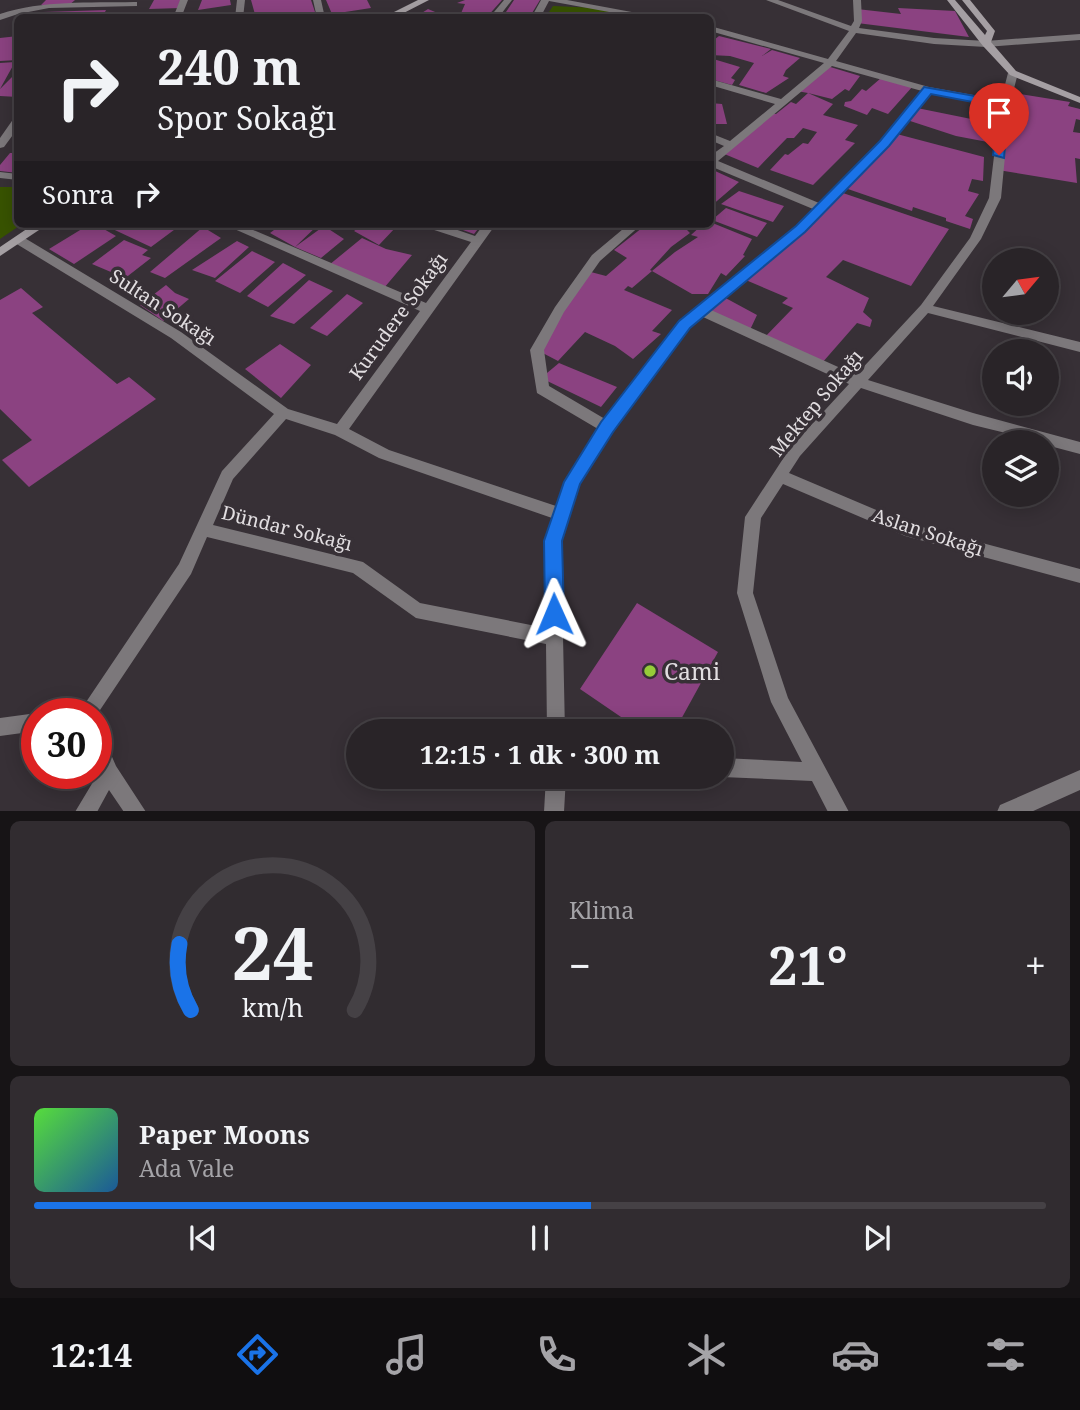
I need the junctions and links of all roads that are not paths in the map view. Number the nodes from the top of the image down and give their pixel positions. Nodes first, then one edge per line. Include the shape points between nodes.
1 (425, 0) edge
2 (509, 0) edge
3 (552, 0) edge
4 (857, 0) edge
5 (951, 0) edge
6 (966, 0) edge
7 (769, 1) edge
8 (136, 2) edge
9 (123, 14) edge
10 (395, 14) edge
11 (497, 14) edge
12 (636, 14) edge
13 (0, 17) edge
14 (714, 29) edge
15 (855, 30) junction
16 (1080, 37) edge
17 (986, 44) junction
18 (829, 64) junction
19 (1013, 73) junction
20 (714, 83) edge
21 (928, 90) junction
22 (1080, 100) edge
23 (783, 103) junction
24 (1005, 104) junction
25 (14, 126) edge
26 (714, 138) edge
27 (0, 145) edge
28 (731, 145) junction
29 (714, 159) edge
30 (714, 163) edge
31 (821, 208) junction
32 (36, 228) edge
33 (238, 228) edge
34 (441, 228) edge
35 (486, 228) edge
36 (627, 228) edge
37 (19, 240) junction
38 (476, 240) junction
39 (0, 252) edge
40 (925, 308) junction
41 (426, 309) junction
42 (701, 311) junction
43 (1080, 347) edge
44 (858, 382) junction
45 (283, 413) junction
46 (607, 427) junction
47 (340, 431) junction
48 (1080, 448) edge
49 (780, 476) junction
50 (562, 515) junction
51 (203, 529) junction
52 (1080, 576) edge
53 (555, 638) junction
54 (98, 698) edge
55 (556, 719) edge
56 (21, 725) edge
57 (1, 728) edge
58 (734, 768) edge
59 (818, 772) junction
60 (112, 777) edge
61 (1080, 780) edge
62 (99, 789) edge
63 (555, 789) edge
64 (85, 811) edge
65 (136, 811) edge
66 (554, 811) edge
67 (839, 811) edge
68 (1007, 811) edge

1 - 10 street
2 - 11 street
3 - 12 street
4 - 15 street
5 - 17 street
6 - 17 street via 991,31
7 - 15 street
8 - 9 street
8 - 13 street via 45,7
14 - 18 street
15 - 17 street
15 - 18 street
16 - 17 street
17 - 19 street
18 - 21 street
18 - 23 street
19 - 22 street
19 - 24 street, Mektep Sokağı
20 - 23 street
21 - 24 street
21 - 31 street
23 - 28 street
24 - 40 street, Mektep Sokağı via 995,198 975,239
25 - 27 street
26 - 28 street
28 - 29 street
30 - 31 street
31 - 42 street
32 - 37 street
33 - 41 street
34 - 38 street
35 - 38 street, Kurudere Sokağı
36 - 46 street via 596,258 537,350 542,389
37 - 39 street
37 - 45 street, Sultan Sokağı via 176,335
38 - 41 street, Kurudere Sokağı
40 - 43 street
40 - 44 street, Mektep Sokağı
41 - 47 street, Kurudere Sokağı
42 - 44 street
42 - 46 street via 684,325
44 - 48 street
44 - 49 street, Mektep Sokağı via 795,452
45 - 47 street, Sultan Sokağı
45 - 51 street via 227,475
46 - 50 street via 572,482
47 - 50 street, Sultan Sokağı via 384,454
49 - 52 street, Aslan Sokağı via 905,529
49 - 59 street, Mektep Sokağı via 753,517 745,593 780,702
50 - 53 street via 553,541
51 - 53 street, Dündar Sokağı via 356,567 416,610
51 - 54 street via 185,569
53 - 55 street
56 - 57 street
58 - 59 street
59 - 67 street, Mektep Sokağı
60 - 65 street
61 - 68 street
62 - 64 street
63 - 66 street

